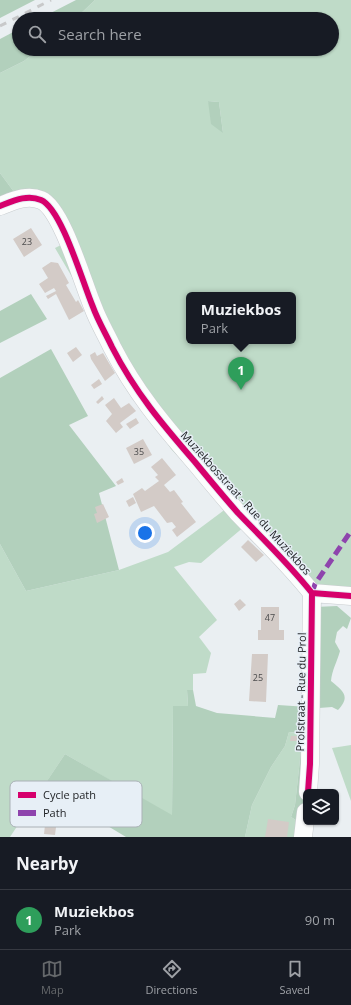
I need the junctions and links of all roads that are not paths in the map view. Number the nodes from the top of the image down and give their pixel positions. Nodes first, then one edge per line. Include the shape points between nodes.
1 (0, 206) edge
2 (312, 592) junction
3 (351, 596) edge
4 (308, 789) edge
5 (304, 825) edge
6 (303, 837) edge

1 - 2 street, Muziekbosstraat - Rue du Muziekbos via 31,197 41,200 52,210 65,235 93,308 133,386 227,500
2 - 3 street
2 - 4 street, Prolstraat - Rue du Prol
5 - 6 street

